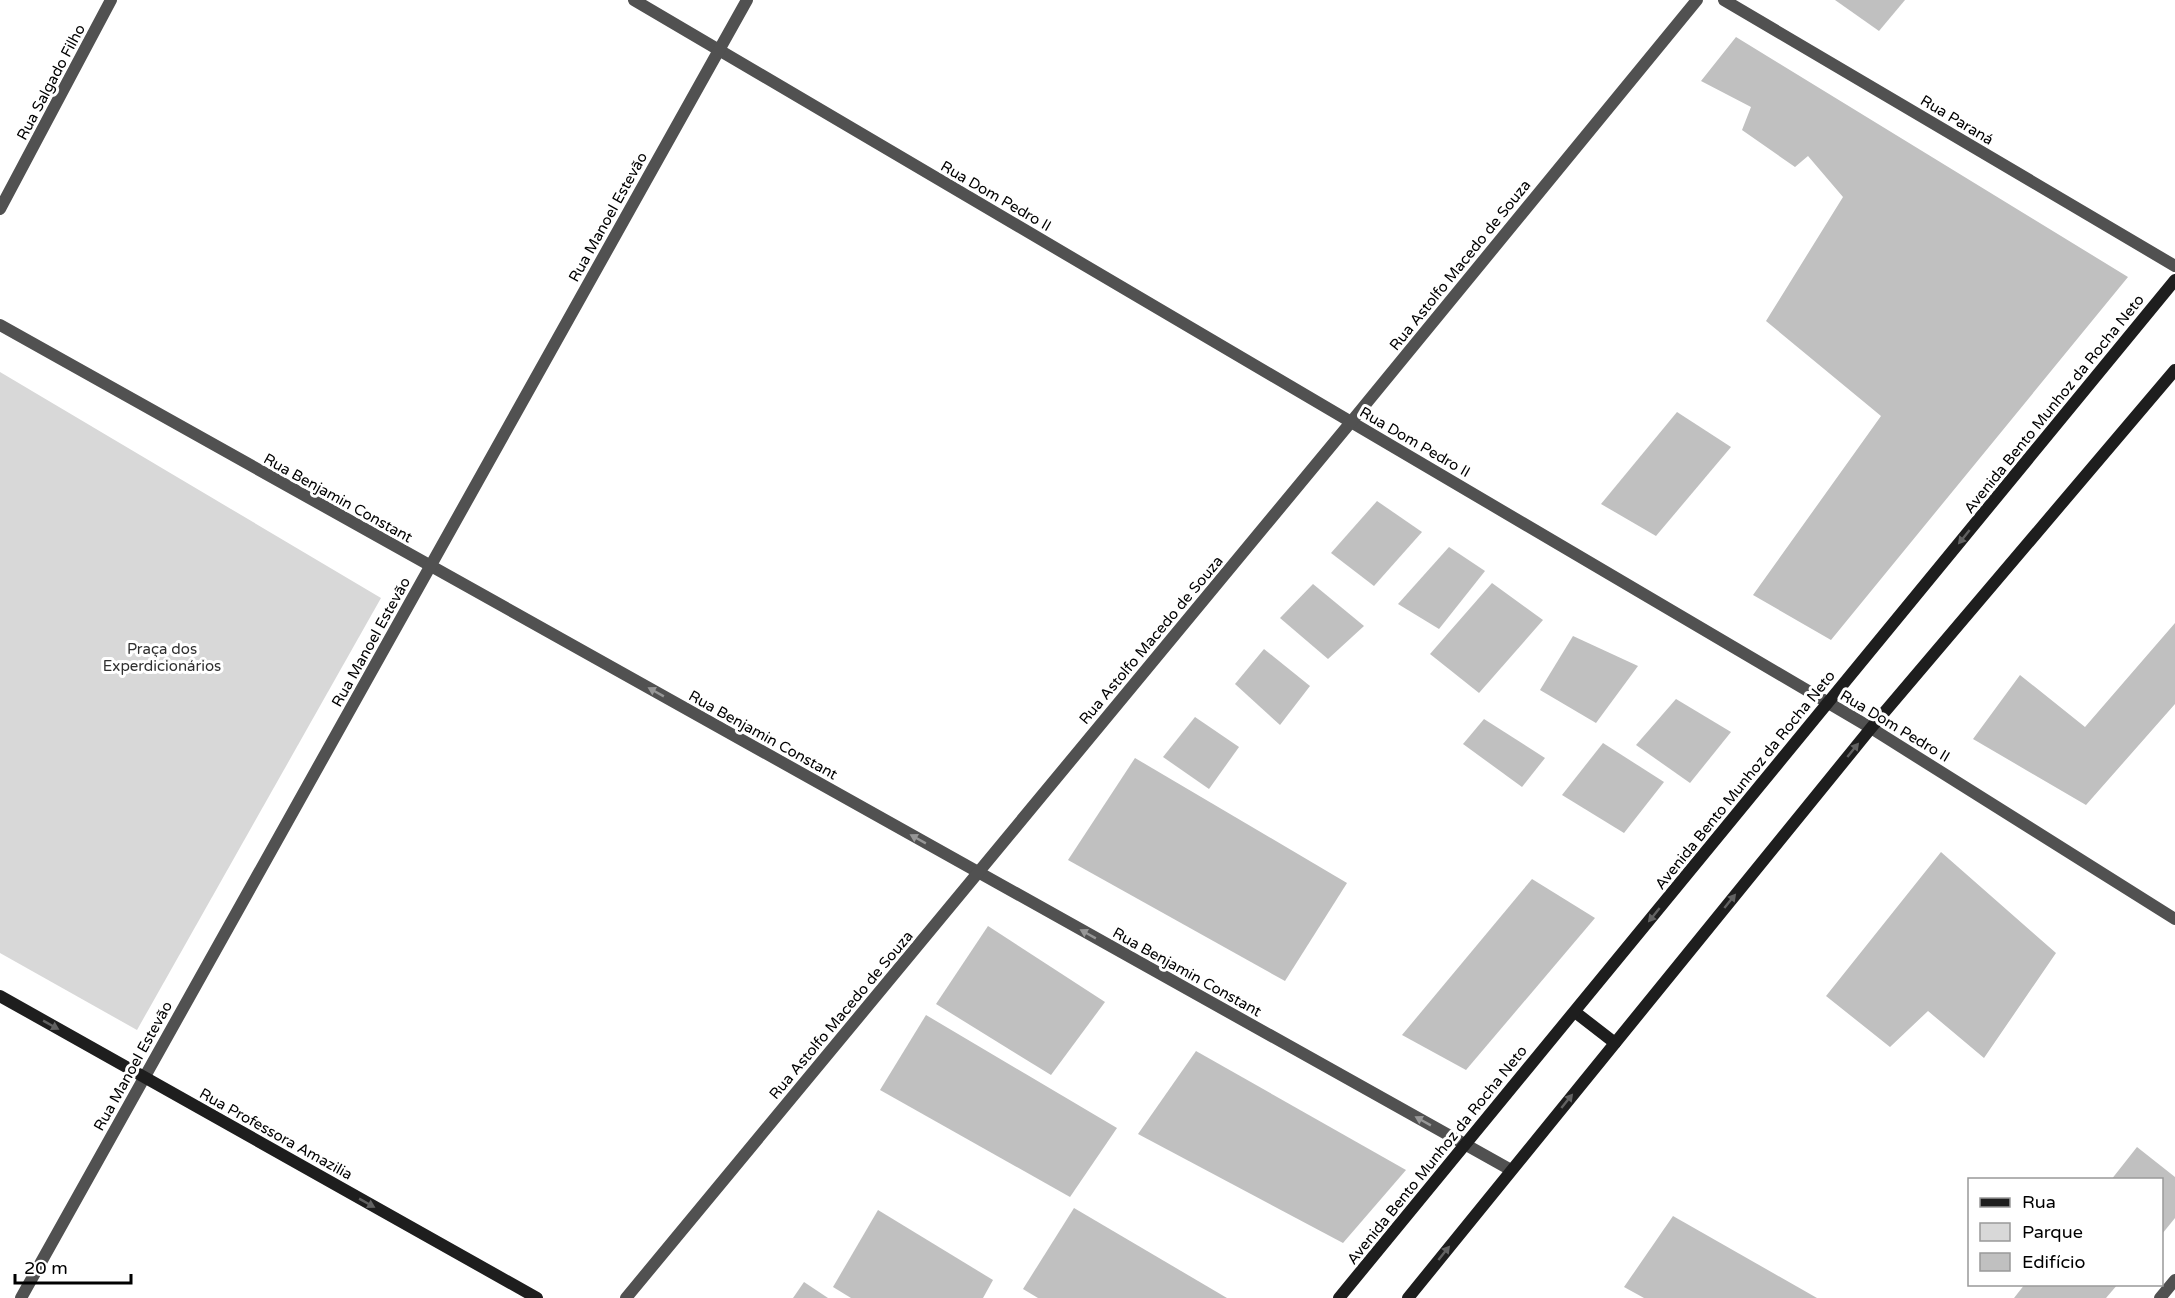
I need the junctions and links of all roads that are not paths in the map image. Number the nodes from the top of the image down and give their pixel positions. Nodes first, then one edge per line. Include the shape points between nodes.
1 (111, 0) edge
2 (634, 0) edge
3 (747, 0) edge
4 (1697, 0) edge
5 (1724, 0) edge
6 (718, 51) junction
7 (0, 209) edge
8 (2175, 266) edge
9 (2175, 280) edge
10 (0, 325) edge
11 (2175, 370) edge
12 (1351, 422) junction
13 (430, 566) junction
14 (1828, 703) junction
15 (1871, 728) junction
16 (978, 873) junction
17 (2175, 919) edge
18 (0, 996) edge
19 (1575, 1012) junction
20 (1615, 1043) junction
21 (144, 1077) junction
22 (1466, 1145) junction
23 (1511, 1170) junction
24 (2175, 1280) edge
25 (21, 1298) edge
26 (537, 1298) edge
27 (626, 1298) edge
28 (1339, 1298) edge
29 (1407, 1298) edge
30 (2160, 1298) edge

1 - 7 street, Rua Salgado Filho
2 - 6 street, Rua Dom Pedro II
3 - 6 street, Rua Manoel Estevão
4 - 12 street, Rua Astolfo Macedo de Souza
5 - 8 street, Rua Paraná
6 - 12 street, Rua Dom Pedro II
6 - 13 street, Rua Manoel Estevão
9 -> 14 main road, Avenida Bento Munhoz da Rocha Neto
10 - 13 street, Rua Benjamin Constant
11 - 15 main road
12 - 14 street, Rua Dom Pedro II
12 - 16 street, Rua Astolfo Macedo de Souza
16 -> 13 street, Rua Benjamin Constant
13 - 21 street, Rua Manoel Estevão
14 - 15 street, Rua Dom Pedro II
14 -> 19 main road, Avenida Bento Munhoz da Rocha Neto
15 - 17 street, Rua Dom Pedro II
20 -> 15 main road
22 -> 16 street, Rua Benjamin Constant
16 - 27 street, Rua Astolfo Macedo de Souza
18 -> 21 main road, Rua Professora Amazilia
19 - 20 main road
19 - 22 main road, Avenida Bento Munhoz da Rocha Neto
23 -> 20 main road
21 - 25 street, Rua Manoel Estevão
21 -> 26 main road, Rua Professora Amazilia
22 - 23 street, Rua Benjamin Constant
22 - 28 main road, Avenida Bento Munhoz da Rocha Neto
29 -> 23 main road
24 - 30 street

